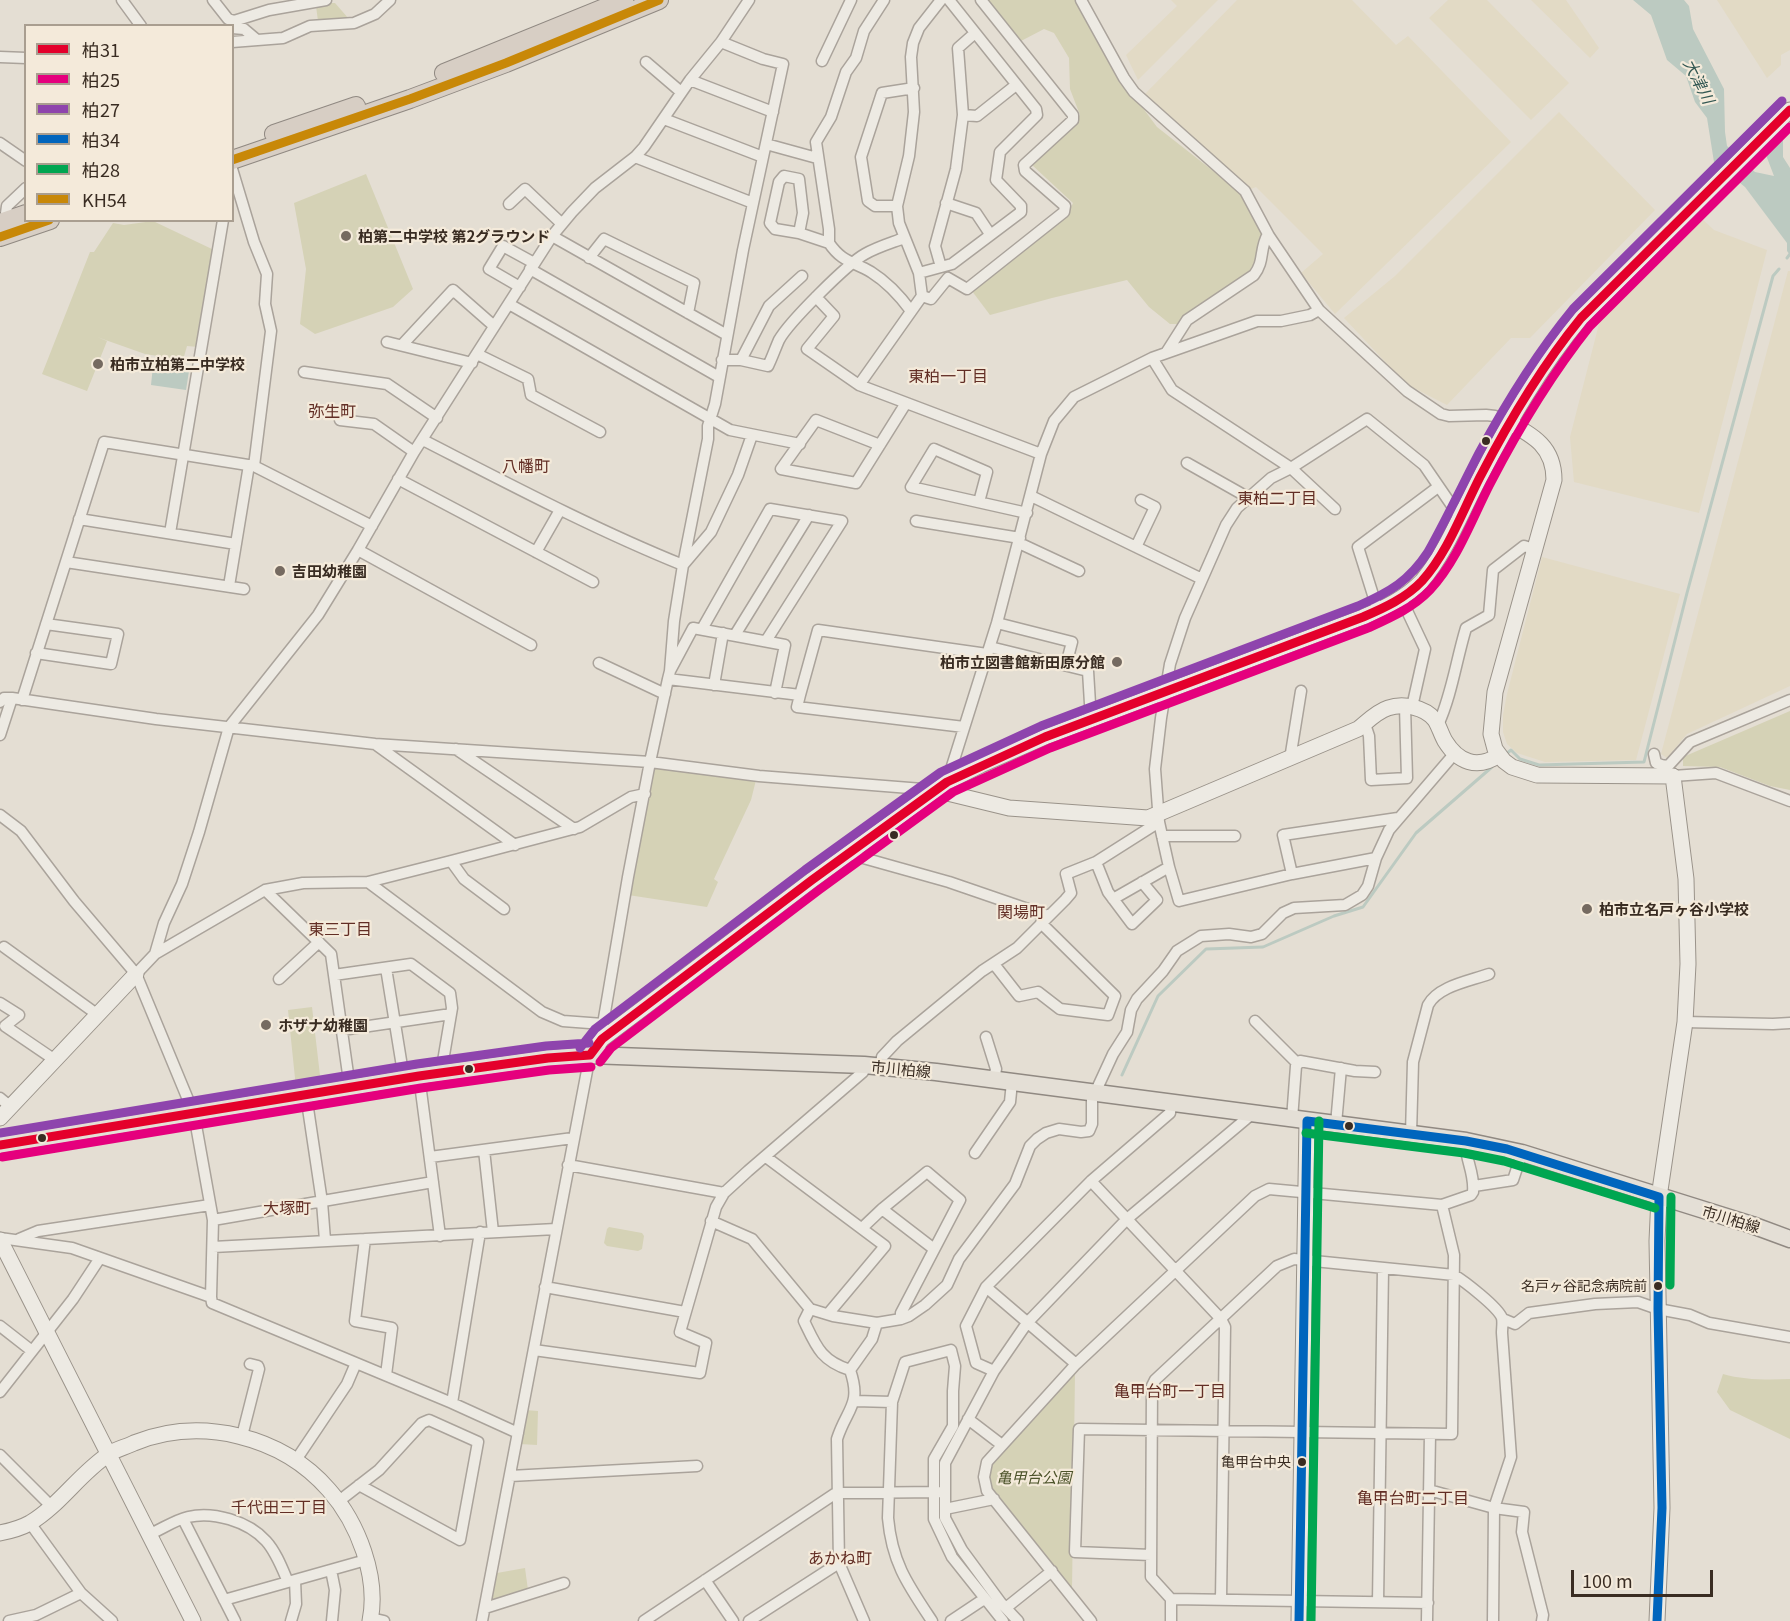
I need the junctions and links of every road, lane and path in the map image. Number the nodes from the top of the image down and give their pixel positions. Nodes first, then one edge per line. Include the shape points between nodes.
1 (122, 0) edge
2 (326, 0) edge
3 (390, 0) edge
4 (624, 0) edge
5 (659, 0) edge
6 (749, 0) edge
7 (851, 0) edge
8 (884, 0) edge
9 (941, 0) edge
10 (949, 0) edge
11 (981, 0) edge
12 (1081, 0) edge
13 (219, 2) edge
14 (140, 24) edge
15 (234, 28) edge
16 (975, 33) junction
17 (257, 40) junction
18 (234, 42) edge
19 (721, 42) junction
20 (0, 57) edge
21 (24, 58) edge
22 (822, 61) dead end
23 (646, 62) dead end
24 (690, 80) junction
25 (1016, 85) junction
26 (914, 88) junction
27 (681, 92) junction
28 (773, 112) junction
29 (1785, 115) edge
30 (963, 116) junction
31 (664, 119) junction
32 (0, 143) edge
33 (766, 144) junction
34 (234, 147) edge
35 (635, 157) junction
36 (763, 157) junction
37 (817, 158) junction
38 (24, 159) edge
39 (234, 159) edge
40 (234, 176) edge
41 (24, 190) edge
42 (753, 202) junction
43 (946, 203) junction
44 (509, 204) dead end
45 (897, 206) junction
46 (24, 215) edge
47 (36, 222) edge
48 (221, 222) edge
49 (562, 224) junction
50 (2, 227) edge
51 (799, 233) junction
52 (990, 234) junction
53 (1268, 234) junction
54 (552, 236) junction
55 (904, 238) junction
56 (829, 243) junction
57 (589, 258) junction
58 (852, 263) junction
59 (532, 266) junction
60 (941, 267) junction
61 (919, 273) junction
62 (802, 276) dead end
63 (520, 287) junction
64 (922, 296) junction
65 (816, 297) junction
66 (509, 304) junction
67 (1318, 310) junction
68 (911, 311) junction
69 (688, 313) junction
70 (494, 326) junction
71 (727, 335) junction
72 (387, 342) dead end
73 (402, 345) junction
74 (1166, 353) junction
75 (475, 358) junction
76 (1152, 358) junction
77 (722, 360) junction
78 (741, 360) junction
79 (304, 372) dead end
80 (719, 377) junction
81 (859, 385) junction
82 (906, 403) junction
83 (437, 418) junction
84 (340, 420) dead end
85 (710, 420) junction
86 (1508, 422) junction
87 (600, 432) dead end
88 (752, 435) junction
89 (423, 440) junction
90 (800, 444) junction
91 (880, 445) junction
92 (414, 452) junction
93 (1041, 454) junction
94 (183, 455) junction
95 (1187, 463) dead end
96 (251, 466) junction
97 (1291, 468) junction
98 (398, 479) junction
99 (1438, 487) junction
100 (1031, 496) junction
101 (1250, 498) junction
102 (1141, 500) dead end
103 (979, 502) junction
104 (1335, 509) dead end
105 (560, 510) junction
106 (1027, 513) junction
107 (808, 515) junction
108 (1459, 516) junction
109 (79, 519) junction
110 (916, 521) dead end
111 (372, 525) junction
112 (170, 533) junction
113 (1019, 541) junction
114 (236, 543) junction
115 (1136, 547) junction
116 (1534, 549) junction
117 (358, 550) junction
118 (536, 552) junction
119 (66, 562) junction
120 (683, 565) junction
121 (1079, 571) dead end
122 (1202, 579) junction
123 (593, 582) dead end
124 (229, 586) junction
125 (244, 589) dead end
126 (1401, 598) junction
127 (1378, 611) junction
128 (997, 623) junction
129 (46, 624) junction
130 (702, 629) junction
131 (723, 633) junction
132 (735, 635) junction
133 (766, 641) junction
134 (531, 645) dead end
135 (989, 650) junction
136 (36, 653) junction
137 (599, 663) dead end
138 (1066, 665) junction
139 (669, 675) junction
140 (714, 685) junction
141 (1165, 692) junction
142 (1301, 692) dead end
143 (775, 693) junction
144 (665, 694) junction
145 (800, 695) junction
146 (17, 699) junction
147 (1790, 700) edge
148 (0, 702) edge
149 (1409, 707) junction
150 (1091, 720) junction
151 (1365, 724) junction
152 (1438, 725) junction
153 (229, 727) junction
154 (964, 727) junction
155 (0, 735) edge
156 (375, 744) junction
157 (455, 749) junction
158 (1455, 753) junction
159 (1654, 754) dead end
160 (1499, 755) junction
161 (1290, 759) junction
162 (650, 762) junction
163 (1670, 772) junction
164 (941, 786) junction
165 (645, 794) junction
166 (1790, 801) edge
167 (0, 815) edge
168 (1398, 818) junction
169 (1158, 819) junction
170 (574, 829) junction
171 (1162, 836) junction
172 (1235, 836) dead end
173 (515, 845) junction
174 (849, 854) junction
175 (1376, 858) junction
176 (450, 861) junction
177 (1096, 862) junction
178 (1169, 867) junction
179 (1292, 874) junction
180 (368, 882) junction
181 (1143, 882) junction
182 (265, 890) junction
183 (1113, 899) junction
184 (504, 909) dead end
185 (1044, 919) junction
186 (319, 942) junction
187 (4, 947) dead end
188 (155, 954) junction
189 (994, 964) junction
190 (386, 968) junction
191 (136, 974) junction
192 (1489, 974) dead end
193 (334, 975) junction
194 (279, 980) dead end
195 (0, 1003) edge
196 (451, 1014) junction
197 (98, 1015) junction
198 (1255, 1021) dead end
199 (394, 1022) junction
200 (1685, 1022) junction
201 (1790, 1023) edge
202 (2, 1028) edge
203 (342, 1030) junction
204 (602, 1032) junction
205 (986, 1037) dead end
206 (590, 1055) junction
207 (55, 1060) junction
208 (1298, 1064) junction
209 (864, 1065) junction
210 (881, 1066) junction
211 (1341, 1068) junction
212 (1375, 1072) dead end
213 (441, 1073) junction
214 (411, 1078) junction
215 (994, 1079) junction
216 (1012, 1082) junction
217 (350, 1088) junction
218 (1094, 1093) junction
219 (306, 1095) junction
220 (5, 1102) edge
221 (1171, 1104) junction
222 (194, 1114) junction
223 (1252, 1114) junction
224 (0, 1118) edge
225 (1300, 1120) junction
226 (1336, 1124) junction
227 (1411, 1134) junction
228 (573, 1138) junction
229 (1466, 1142) junction
230 (0, 1145) edge
231 (484, 1150) junction
232 (975, 1153) dead end
233 (1522, 1153) junction
234 (430, 1157) junction
235 (766, 1157) junction
236 (568, 1165) junction
237 (1091, 1181) junction
238 (433, 1182) junction
239 (1473, 1185) junction
240 (1306, 1192) junction
241 (724, 1193) junction
242 (1659, 1197) junction
243 (322, 1202) junction
244 (210, 1205) junction
245 (1442, 1205) junction
246 (882, 1209) junction
247 (1127, 1219) junction
248 (213, 1220) junction
249 (711, 1221) junction
250 (862, 1228) junction
251 (556, 1229) junction
252 (480, 1232) junction
253 (493, 1232) junction
254 (440, 1236) junction
255 (0, 1239) edge
256 (365, 1239) junction
257 (1790, 1239) edge
258 (18, 1240) junction
259 (325, 1240) junction
260 (213, 1247) junction
261 (934, 1249) junction
262 (100, 1257) junction
263 (1305, 1259) junction
264 (1383, 1269) junction
265 (1175, 1271) junction
266 (1454, 1275) junction
267 (545, 1287) junction
268 (986, 1287) junction
269 (210, 1297) junction
270 (1658, 1309) junction
271 (810, 1310) junction
272 (685, 1312) junction
273 (828, 1314) junction
274 (901, 1319) junction
275 (1221, 1319) junction
276 (1503, 1319) junction
277 (877, 1323) junction
278 (1027, 1323) junction
279 (0, 1326) edge
280 (46, 1333) junction
281 (1790, 1337) edge
282 (534, 1350) junction
283 (32, 1351) junction
284 (356, 1363) junction
285 (250, 1364) dead end
286 (1076, 1364) junction
287 (850, 1370) junction
288 (993, 1371) junction
289 (386, 1375) junction
290 (0, 1392) edge
291 (855, 1401) junction
292 (892, 1402) junction
293 (452, 1403) junction
294 (968, 1419) junction
295 (1152, 1430) junction
296 (1223, 1431) junction
297 (1303, 1432) junction
298 (518, 1433) junction
299 (1381, 1433) junction
300 (1430, 1434) junction
301 (242, 1436) junction
302 (1002, 1445) junction
303 (109, 1453) junction
304 (0, 1455) edge
305 (296, 1460) junction
306 (698, 1466) dead end
307 (510, 1476) junction
308 (359, 1485) junction
309 (1429, 1490) junction
310 (939, 1492) junction
311 (836, 1493) junction
312 (889, 1493) junction
313 (994, 1499) junction
314 (339, 1501) junction
315 (51, 1506) junction
316 (1494, 1508) junction
317 (945, 1509) junction
318 (183, 1519) junction
319 (30, 1523) junction
320 (0, 1533) edge
321 (150, 1534) junction
322 (1151, 1555) junction
323 (366, 1560) junction
324 (838, 1563) junction
325 (331, 1570) junction
326 (1052, 1571) junction
327 (705, 1580) junction
328 (291, 1581) junction
329 (564, 1584) dead end
330 (81, 1593) junction
331 (984, 1599) junction
332 (1171, 1599) junction
333 (1221, 1599) junction
334 (224, 1600) junction
335 (1300, 1601) junction
336 (1378, 1602) junction
337 (1428, 1603) junction
338 (1007, 1607) junction
339 (485, 1608) junction
340 (375, 1620) edge
341 (860, 1620) edge
342 (9, 1621) edge
343 (112, 1621) edge
344 (192, 1621) edge
345 (235, 1621) edge
346 (291, 1621) edge
347 (332, 1621) edge
348 (482, 1621) edge
349 (644, 1621) edge
350 (732, 1621) edge
351 (749, 1621) edge
352 (932, 1621) edge
353 (951, 1621) edge
354 (1003, 1621) edge
355 (1018, 1621) edge
356 (1091, 1621) edge
357 (1171, 1621) edge
358 (1299, 1621) edge
359 (1427, 1621) edge
360 (1493, 1621) edge
361 (1542, 1621) edge
362 (1657, 1621) edge

1 - 14 street
2 - 13 street via 234,21 228,19
3 - 17 street via 375,14 354,23 310,26 283,38
4 - 34 highway via 406,88
5 - 39 highway via 410,99
6 - 19 street
7 - 22 street
8 - 37 street via 864,32 831,117 816,142
9 - 26 street via 919,28 913,43
10 - 16 street
11 - 64 street via 1073,115 1073,120 1024,165 1025,171 1065,206 1064,212 967,289 948,278 931,299
12 - 53 street via 1134,92 1245,191
15 - 17 street via 244,29
16 - 25 street
16 - 30 street via 958,48
17 - 18 street
19 - 24 street
19 - 28 street via 783,64
20 - 21 street
23 - 27 street
24 - 27 street
24 - 28 street
25 - 30 street via 977,116
25 - 52 street via 1036,109 1037,116 1000,152 996,180 1022,209
26 - 45 street via 909,156
26 - 45 street via 882,93 861,157 868,201 875,206
27 - 31 street
28 - 33 street
29 - 86 street via 1581,318
30 - 43 street via 956,169
31 - 35 street
31 - 36 street
32 - 38 street
33 - 36 street
33 - 37 street
35 - 42 street
35 - 49 street via 595,188
36 - 42 street
37 - 56 street
40 - 96 street via 267,274 265,304 271,331
41 - 50 street via 7,206
42 - 71 street
43 - 52 street via 976,213
43 - 60 street via 935,246
44 - 49 street via 525,189
45 - 55 street
46 - 50 highway
47 - 50 highway
48 - 94 street
49 - 54 street
51 - 51 street via 775,230 770,223 779,182 784,176 799,179
51 - 56 street
52 - 60 street via 952,264
53 - 67 street
53 - 74 street via 1263,242 1261,266 1254,275 1187,320
54 - 57 street
54 - 59 street
55 - 58 street
55 - 61 street
56 - 58 street
57 - 69 street
57 - 69 street via 604,239 694,283
58 - 65 street
58 - 68 street via 871,272 897,293
59 - 63 street
59 - 63 street via 503,246 489,269
59 - 80 street
60 - 61 street
61 - 64 street
62 - 78 street via 769,306
63 - 66 street
64 - 68 street
65 - 78 street via 780,339 768,366
65 - 81 street via 834,316 807,349
66 - 70 street
66 - 85 street
67 - 74 street via 1281,321 1257,321
67 - 86 street via 1407,391 1441,414 1495,416
68 - 81 street
69 - 71 street
70 - 73 street via 453,290
70 - 75 street
71 - 77 street
72 - 73 street
73 - 75 street
74 - 76 street
75 - 83 street
75 - 87 street via 528,379 531,395
76 - 93 street via 1074,397 1054,421
76 - 97 street via 1172,390
77 - 78 street
77 - 80 street
79 - 83 street via 387,384
80 - 85 street
81 - 82 street
82 - 91 street
82 - 93 street
83 - 89 street
84 - 92 street via 374,424
85 - 88 street
85 - 120 street
86 - 108 street
86 - 116 street via 1540,442 1554,470 1552,492
88 - 90 street
88 - 120 street via 711,532
89 - 92 street
89 - 105 street
90 - 91 street via 816,420
90 - 91 street via 781,469 856,483
92 - 98 street
93 - 100 street
94 - 96 street
94 - 109 street via 104,442
94 - 112 street
95 - 101 street
96 - 111 street
96 - 114 street
97 - 99 street via 1367,419 1424,465
97 - 101 street via 1271,478
97 - 104 street
98 - 111 street
98 - 118 street
99 - 108 street
99 - 127 street via 1358,547
100 - 106 street
100 - 115 street
101 - 122 street via 1226,525
102 - 115 street via 1155,507
103 - 103 street via 911,488 934,449 987,472
103 - 106 street
105 - 118 street
105 - 120 street
106 - 113 street
107 - 130 street via 770,509
107 - 132 street
107 - 133 street via 842,520
108 - 126 street via 1421,581
109 - 112 street
109 - 119 street
110 - 113 street
111 - 117 street
112 - 114 street
113 - 121 street
113 - 128 street
114 - 124 street
115 - 122 street
116 - 152 street via 1524,546 1493,570 1489,615 1466,628
116 - 160 street via 1495,692 1491,734
117 - 134 street
117 - 153 street via 318,615
118 - 123 street
119 - 124 street
119 - 129 street
120 - 139 street
122 - 141 street via 1172,655
124 - 125 street
126 - 127 street
126 - 149 street via 1425,649
127 - 141 street
128 - 135 street
128 - 138 street via 1072,642
129 - 136 street
129 - 136 street via 118,634 111,664
130 - 131 street
130 - 139 street via 693,627
131 - 132 street
131 - 140 street
132 - 133 street
133 - 143 street via 785,645
135 - 138 street
135 - 145 street via 818,630
135 - 154 street
136 - 146 street
137 - 144 street
138 - 150 street via 1088,671
139 - 140 street
139 - 144 street
140 - 143 street
141 - 150 street
141 - 169 street via 1155,769
142 - 161 street
143 - 145 street
144 - 162 street
145 - 154 street via 797,707
146 - 148 street
146 - 153 street
146 - 155 street
147 - 163 street via 1690,742
149 - 151 street via 1386,709
149 - 151 street via 1407,778 1371,780
149 - 152 street via 1427,712
150 - 164 street via 1011,751
151 - 161 street
152 - 158 street
153 - 156 street
153 - 188 street via 185,874
154 - 164 street
156 - 157 street
156 - 173 street
157 - 162 street
157 - 170 street
158 - 160 street via 1473,764
158 - 168 street
159 - 163 street via 1656,763
160 - 163 street via 1512,767 1537,775
161 - 169 street
162 - 164 street via 759,776
162 - 165 street
163 - 166 street via 1716,774
163 - 200 street via 1686,879
164 - 169 street via 1008,808
164 - 174 street
165 - 170 street via 631,797
165 - 204 street
167 - 191 street via 21,831
168 - 175 street
168 - 179 street via 1283,835
169 - 171 street
169 - 177 street
170 - 173 street
171 - 172 street
171 - 178 street
173 - 176 street
174 - 185 street via 949,882
174 - 204 street
175 - 179 street
175 - 218 street via 1368,886 1362,895 1345,905 1294,908 1283,913 1263,934 1201,936 1177,951 1137,999 1127,1032
176 - 180 street
176 - 184 street via 464,879
177 - 183 street
177 - 185 street via 1066,873 1071,893
178 - 179 street via 1179,901
178 - 181 street
180 - 182 street via 303,883
180 - 204 street via 542,1012
181 - 183 street
181 - 183 street via 1157,900 1132,924
182 - 186 street
182 - 188 street
185 - 189 street via 1017,948
185 - 189 street via 1115,996 1108,1016 1060,1009 1038,992 1019,996
186 - 193 street via 331,954
186 - 194 street
187 - 197 street
188 - 191 street
189 - 210 street via 897,1041 882,1057
190 - 193 street
190 - 196 street via 411,964 450,993
190 - 199 street
191 - 197 street
191 - 222 street
192 - 227 street via 1440,992 1428,1005 1413,1062
193 - 203 street
195 - 202 street via 19,1015
196 - 199 street
196 - 213 street
197 - 207 street
198 - 208 street
199 - 203 street
199 - 214 street
200 - 201 street
200 - 242 street
202 - 207 street
203 - 217 street
204 - 206 street
205 - 215 street via 996,1069
206 - 209 main road, 市川柏線
206 - 213 main road, 市川柏線
206 - 228 street
207 - 220 street
208 - 211 street via 1300,1061
208 - 225 street
209 - 210 main road, 市川柏線
209 - 235 street via 863,1072
210 - 215 main road, 市川柏線
211 - 212 street
211 - 226 street
213 - 214 main road, 市川柏線
214 - 217 main road, 市川柏線
214 - 234 street
215 - 216 main road, 市川柏線
216 - 218 main road, 市川柏線
216 - 232 street via 1010,1102
217 - 219 main road, 市川柏線
218 - 221 main road, 市川柏線
218 - 274 street via 1089,1131 1046,1132 1030,1146 1015,1184 959,1259 947,1285 925,1305
219 - 222 main road, 市川柏線
219 - 243 street
220 - 224 street
221 - 223 main road, 市川柏線
221 - 237 street via 1170,1113
222 - 230 main road, 市川柏線
222 - 244 street
223 - 225 main road, 市川柏線
223 - 247 street
225 - 226 main road, 市川柏線
225 - 240 street
226 - 227 main road, 市川柏線
227 - 229 main road, 市川柏線
228 - 231 street
228 - 236 street
229 - 233 main road, 市川柏線
229 - 239 street
231 - 234 street
231 - 253 street
233 - 239 street via 1513,1180
233 - 242 main road, 市川柏線
234 - 238 street
235 - 241 street
235 - 250 street
236 - 241 street
236 - 251 street
237 - 247 street
237 - 268 street
238 - 243 street
238 - 254 street
239 - 245 street via 1471,1195
240 - 245 street
240 - 263 street
240 - 265 street via 1269,1189 1255,1196
241 - 249 street
242 - 257 main road, 市川柏線
242 - 270 street
243 - 248 street
243 - 259 street
244 - 248 street
244 - 258 street via 38,1231
245 - 266 street via 1454,1255
246 - 250 street
246 - 261 street
246 - 261 street via 927,1172 960,1200
247 - 265 street
247 - 278 street
248 - 260 street
249 - 271 street via 752,1239
249 - 272 street
250 - 273 street via 885,1246
251 - 253 street
251 - 267 street
252 - 253 street
252 - 254 street
252 - 293 street
254 - 256 street
255 - 258 street
255 - 280 street
256 - 259 street
256 - 289 street via 356,1321 392,1328
258 - 262 street via 72,1248
259 - 260 street
260 - 269 street
261 - 274 street
262 - 269 street
262 - 280 street
263 - 264 street
263 - 275 street via 1294,1258 1277,1266
263 - 297 street
264 - 266 street
264 - 299 street
265 - 275 street
265 - 286 street
266 - 276 street via 1469,1284
266 - 300 street via 1452,1434
267 - 272 street
267 - 282 street
268 - 278 street
268 - 288 street via 966,1326 976,1363
269 - 284 street via 212,1303
270 - 276 street via 1638,1302 1595,1304 1529,1313 1515,1324
270 - 281 street via 1709,1323
270 - 362 street via 1662,1508
271 - 273 street
271 - 287 street via 804,1320 818,1350
272 - 282 street via 680,1332 706,1343 700,1373
273 - 277 street
274 - 277 street
275 - 295 street via 1155,1380
275 - 296 street via 1225,1327
276 - 316 street via 1511,1457
277 - 287 street via 872,1339
278 - 286 street
278 - 288 street
279 - 283 street
280 - 283 street
280 - 303 street
282 - 298 street
283 - 290 street
284 - 289 street
284 - 305 street via 347,1384
285 - 301 street via 259,1369
286 - 302 street
287 - 291 street
288 - 294 street
289 - 293 street
291 - 292 street
291 - 311 street via 837,1439
292 - 310 street via 905,1362 951,1350 955,1366 953,1426 934,1459
292 - 312 street
293 - 298 street
294 - 302 street
294 - 310 street via 945,1463
295 - 296 street
295 - 322 street
295 - 322 street via 1079,1429 1075,1552
296 - 297 street
296 - 333 street
297 - 299 street
297 - 335 street
298 - 307 street
299 - 300 street
299 - 336 street
300 - 309 street
301 - 303 street via 187,1431 140,1441
301 - 305 street
302 - 313 street via 985,1469 985,1484
303 - 315 street
303 - 321 street
304 - 315 street
305 - 314 street
306 - 307 street
307 - 339 street
308 - 308 street via 460,1540 478,1442 429,1420
308 - 314 street
309 - 316 street
309 - 337 street
310 - 312 street
310 - 317 street
310 - 331 street via 935,1524 952,1557
311 - 312 street
311 - 324 street
311 - 327 street
312 - 352 street via 889,1526 895,1558
313 - 317 street
313 - 326 street
314 - 323 street
315 - 319 street
316 - 360 street
316 - 361 street via 1524,1512 1522,1532
317 - 338 street via 945,1518 962,1550
318 - 321 street
318 - 328 street via 200,1515 226,1518 252,1530 268,1545
318 - 334 street
319 - 320 street
319 - 330 street
321 - 344 street
322 - 332 street via 1151,1577
323 - 325 street
323 - 340 street
324 - 341 street
324 - 351 street
325 - 328 street
325 - 347 street via 335,1590
326 - 338 street
326 - 356 street
327 - 349 street
327 - 350 street
328 - 334 street
328 - 346 street via 296,1604
329 - 339 street
330 - 342 street via 36,1615
330 - 343 street
331 - 353 street
331 - 354 street
332 - 333 street
332 - 357 street
333 - 335 street
334 - 345 street
335 - 336 street
335 - 358 street
336 - 337 street
337 - 359 street
338 - 355 street
339 - 348 street

